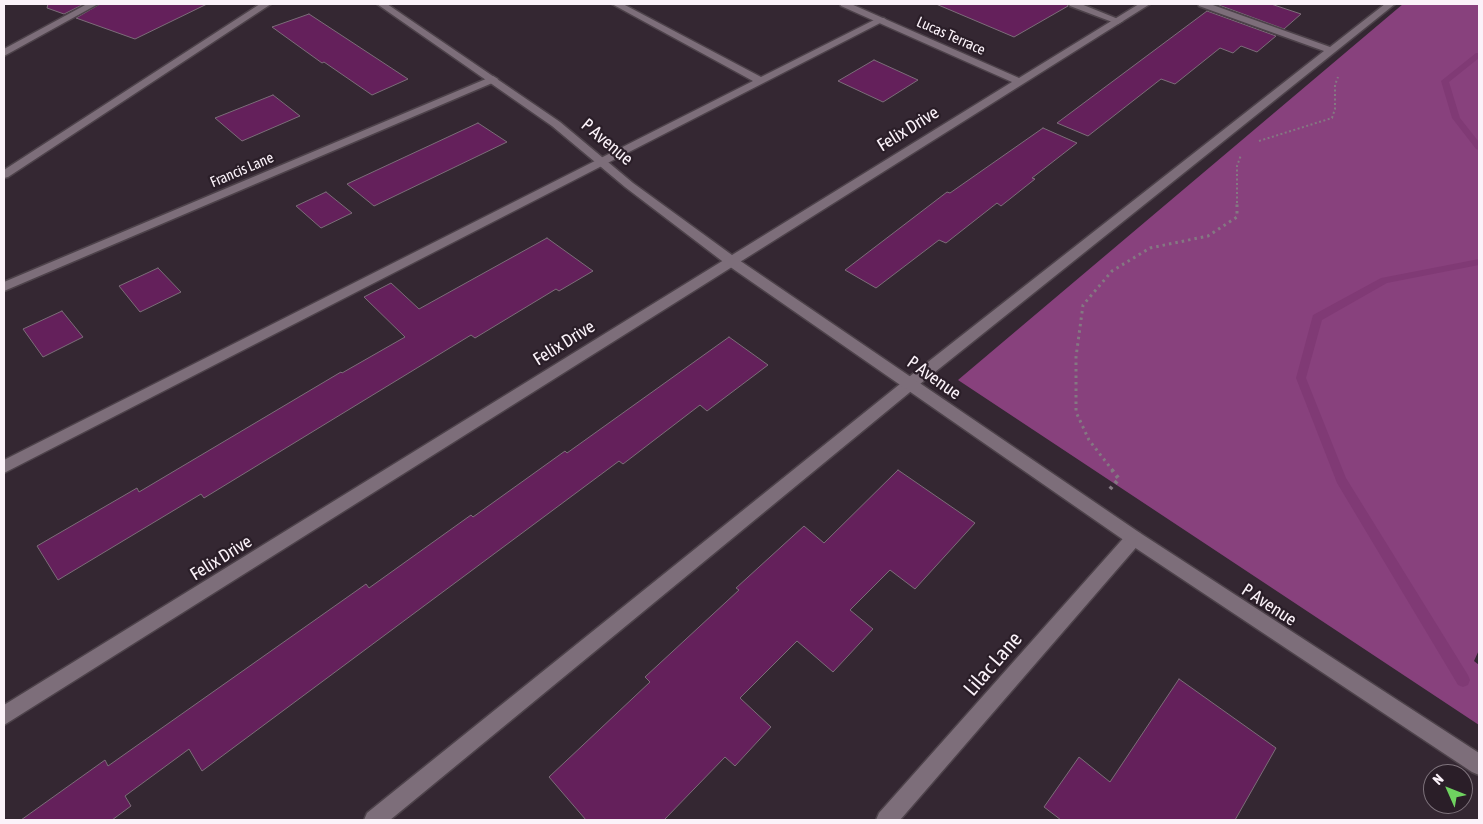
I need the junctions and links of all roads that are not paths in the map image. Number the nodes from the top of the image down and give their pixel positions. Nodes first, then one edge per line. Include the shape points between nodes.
1 (93, 4) edge
2 (266, 4) edge
3 (381, 4) edge
4 (617, 4) edge
5 (844, 4) edge
6 (1074, 4) edge
7 (1145, 4) edge
8 (1202, 4) edge
9 (1390, 4) edge
10 (881, 20) junction
11 (1118, 21) junction
12 (1330, 50) junction
13 (4, 53) edge
14 (493, 80) junction
15 (761, 81) junction
16 (1020, 82) junction
17 (603, 162) junction
18 (4, 175) edge
19 (731, 261) junction
20 (4, 288) edge
21 (910, 384) junction
22 (4, 467) edge
23 (1134, 538) junction
24 (4, 716) edge
25 (1479, 765) edge
26 (374, 820) edge
27 (886, 820) edge

1 - 13 street
2 - 18 street
3 - 14 street, P Avenue
4 - 15 street
5 - 10 street, Lucas Terrace
6 - 11 street
7 - 11 street, Felix Drive
8 - 12 street
9 - 12 street
10 - 15 street
10 - 16 street, Lucas Terrace
11 - 16 street, Felix Drive
12 - 21 street
14 - 17 street, P Avenue
14 - 20 street, Francis Lane
15 - 17 street
16 - 19 street, Felix Drive
17 - 19 street, P Avenue
17 - 22 street
19 - 21 street, P Avenue
19 - 24 street, Felix Drive
21 - 23 street, P Avenue
21 - 26 street
23 - 25 street, P Avenue
23 - 27 street, Lilac Lane

